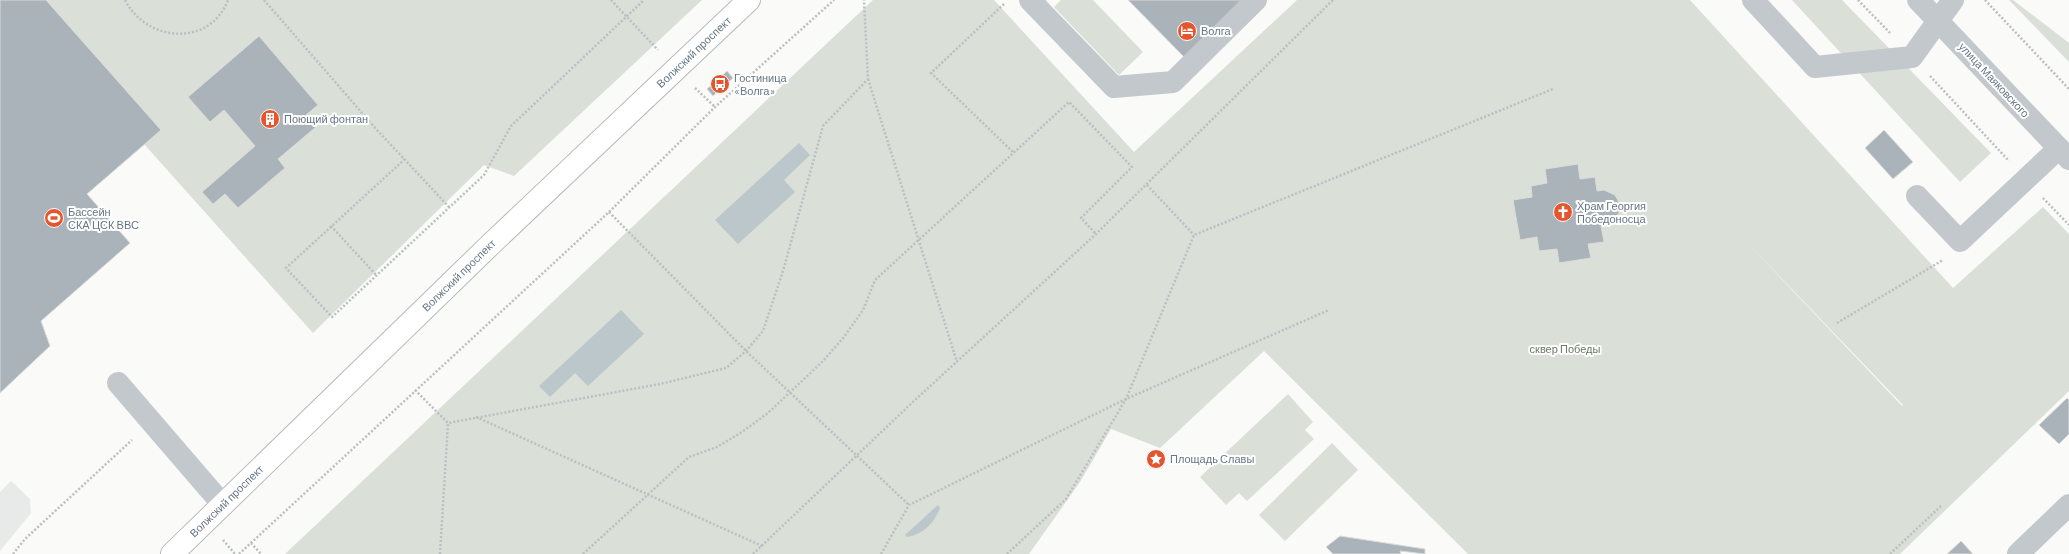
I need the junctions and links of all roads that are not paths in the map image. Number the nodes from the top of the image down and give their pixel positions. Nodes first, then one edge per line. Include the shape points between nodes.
1 (749, 0) edge
2 (1030, 0) edge
3 (1256, 0) edge
4 (1753, 0) edge
5 (1918, 0) edge
6 (1953, 0) edge
7 (1938, 21) junction
8 (2064, 154) edge
9 (1917, 196) dead end
10 (118, 383) dead end
11 (222, 505) junction
12 (2069, 505) edge
13 (172, 554) edge
14 (2018, 554) edge

1 - 11 main road, Волжский проспект via 490,245
2 - 3 street via 1114,88 1173,82
4 - 7 street via 1815,68 1912,57
5 - 7 street, улица Маяковского
6 - 7 street
7 - 8 street, улица Маяковского
8 - 9 street via 2026,179 1960,241
10 - 11 street
11 - 13 main road, Волжский проспект
12 - 14 street

